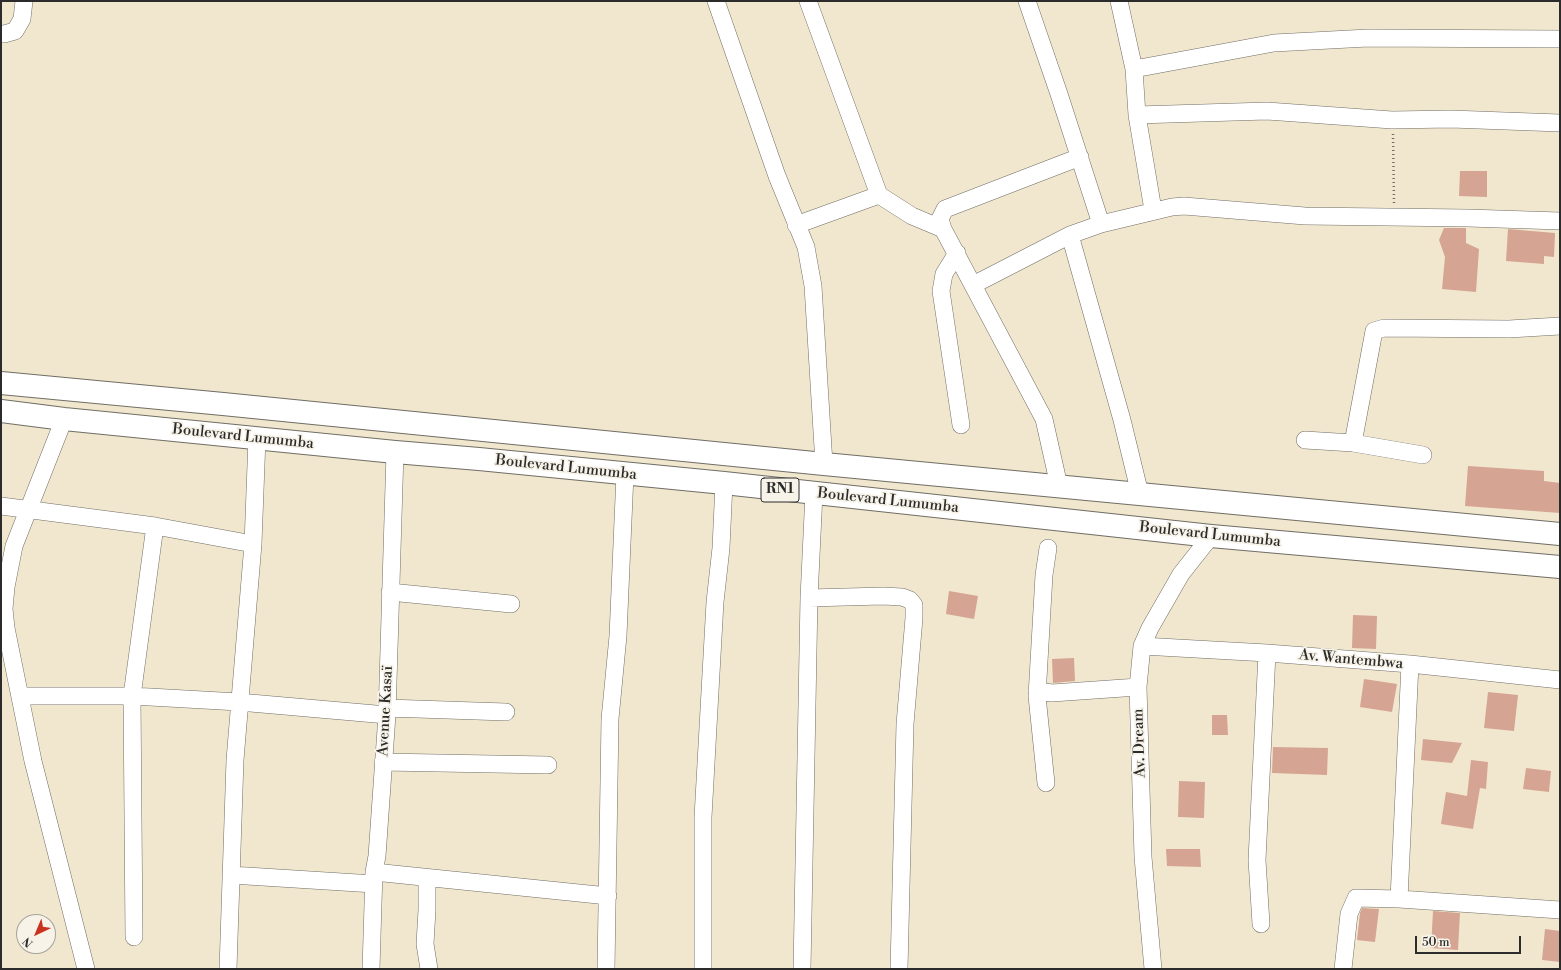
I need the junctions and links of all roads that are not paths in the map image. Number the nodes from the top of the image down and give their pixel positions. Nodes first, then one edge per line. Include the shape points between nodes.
1 (24, 1) edge
2 (716, 1) edge
3 (808, 1) edge
4 (1027, 1) edge
5 (1119, 1) edge
6 (1, 34) edge
7 (1560, 39) edge
8 (1134, 70) junction
9 (1137, 115) junction
10 (1560, 123) edge
11 (1080, 158) junction
12 (878, 195) junction
13 (1153, 210) junction
14 (1560, 222) edge
15 (1101, 224) junction
16 (796, 225) junction
17 (943, 229) junction
18 (1070, 235) junction
19 (957, 253) junction
20 (973, 285) junction
21 (1560, 326) edge
22 (1, 383) edge
23 (1, 411) edge
24 (64, 419) junction
25 (961, 425) dead end
26 (257, 438) junction
27 (1305, 440) dead end
28 (1354, 443) junction
29 (395, 452) junction
30 (1423, 455) dead end
31 (824, 464) junction
32 (625, 474) junction
33 (724, 483) junction
34 (1059, 486) junction
35 (814, 493) junction
36 (1140, 494) junction
37 (1, 506) edge
38 (29, 509) junction
39 (154, 526) junction
40 (1560, 534) edge
41 (1211, 536) junction
42 (253, 544) junction
43 (14, 546) junction
44 (1048, 548) dead end
45 (1, 556) edge
46 (1560, 567) edge
47 (390, 592) junction
48 (809, 598) junction
49 (511, 604) dead end
50 (1142, 646) junction
51 (1266, 653) junction
52 (1410, 664) junction
53 (1560, 680) edge
54 (1138, 687) junction
55 (1038, 691) junction
56 (20, 696) junction
57 (132, 696) junction
58 (239, 702) junction
59 (387, 712) junction
60 (506, 712) dead end
61 (383, 762) junction
62 (548, 765) dead end
63 (1046, 783) dead end
64 (231, 875) junction
65 (374, 878) junction
66 (427, 878) junction
67 (608, 896) junction
68 (1399, 899) junction
69 (1560, 910) edge
70 (1261, 924) dead end
71 (134, 937) dead end
72 (86, 969) edge
73 (228, 969) edge
74 (371, 969) edge
75 (429, 969) edge
76 (606, 969) edge
77 (703, 969) edge
78 (802, 969) edge
79 (899, 969) edge
80 (1153, 969) edge
81 (1343, 969) edge

1 - 6 street via 22,19 15,31
2 - 16 street
3 - 12 street
4 - 11 street
5 - 8 street
7 - 8 street via 1368,38 1274,43
8 - 9 street
9 - 10 street via 1267,111 1392,120 1451,119
9 - 13 street
11 - 15 street
11 - 17 street via 945,209 940,219
12 - 16 street
12 - 17 street via 912,216
13 - 14 street via 1184,206 1305,216
13 - 15 street
15 - 18 street
16 - 31 street via 806,247 813,286
17 - 19 street
18 - 20 street
18 - 36 street
19 - 20 street
19 - 25 street via 944,274 941,291
20 - 34 street via 1044,419
21 - 28 street via 1509,329 1384,328 1374,331
22 - 31 highway, Boulevard Lumumba / RN1
23 - 24 highway, Boulevard Lumumba / RN1
24 - 26 highway, Boulevard Lumumba / RN1
24 - 38 street
26 - 29 highway, Boulevard Lumumba / RN1
26 - 42 street
27 - 28 street
28 - 30 street
29 - 32 highway, Boulevard Lumumba / RN1
29 - 47 street, Avenue Kasaï
31 - 34 highway, Boulevard Lumumba / RN1
32 - 33 highway, Boulevard Lumumba / RN1
32 - 67 street via 618,636 610,719
33 - 35 highway, Boulevard Lumumba / RN1
33 - 77 street via 703,817
34 - 36 highway, Boulevard Lumumba / RN1
35 - 41 highway, Boulevard Lumumba / RN1
35 - 48 street
36 - 40 highway, Boulevard Lumumba / RN1
37 - 38 street
38 - 39 street
38 - 43 street
39 - 42 street
39 - 57 street
41 - 46 highway, Boulevard Lumumba / RN1
41 - 50 street, Av. Dream via 1181,574
42 - 58 street
43 - 45 street
43 - 56 street via 4,609
44 - 55 street via 1044,575
47 - 49 street
47 - 59 street, Avenue Kasaï
48 - 78 street
48 - 79 street via 902,597 914,605 905,724
50 - 51 street, Av. Wantembwa
50 - 54 street, Av. Dream
51 - 52 street, Av. Wantembwa
51 - 70 street via 1257,860
52 - 53 street, Av. Wantembwa
52 - 68 street
54 - 55 street via 1052,693
54 - 80 street, Av. Dream via 1143,857
55 - 63 street
56 - 57 street
56 - 72 street via 33,761
57 - 58 street
57 - 71 street
58 - 59 street
58 - 64 street
59 - 60 street
59 - 61 street, Avenue Kasaï
61 - 62 street
61 - 65 street, Avenue Kasaï
64 - 65 street
64 - 73 street
65 - 66 street
65 - 74 street, Avenue Kasaï
66 - 67 street
66 - 75 street via 424,944
67 - 76 street
68 - 69 street
68 - 81 street via 1356,898 1349,914

